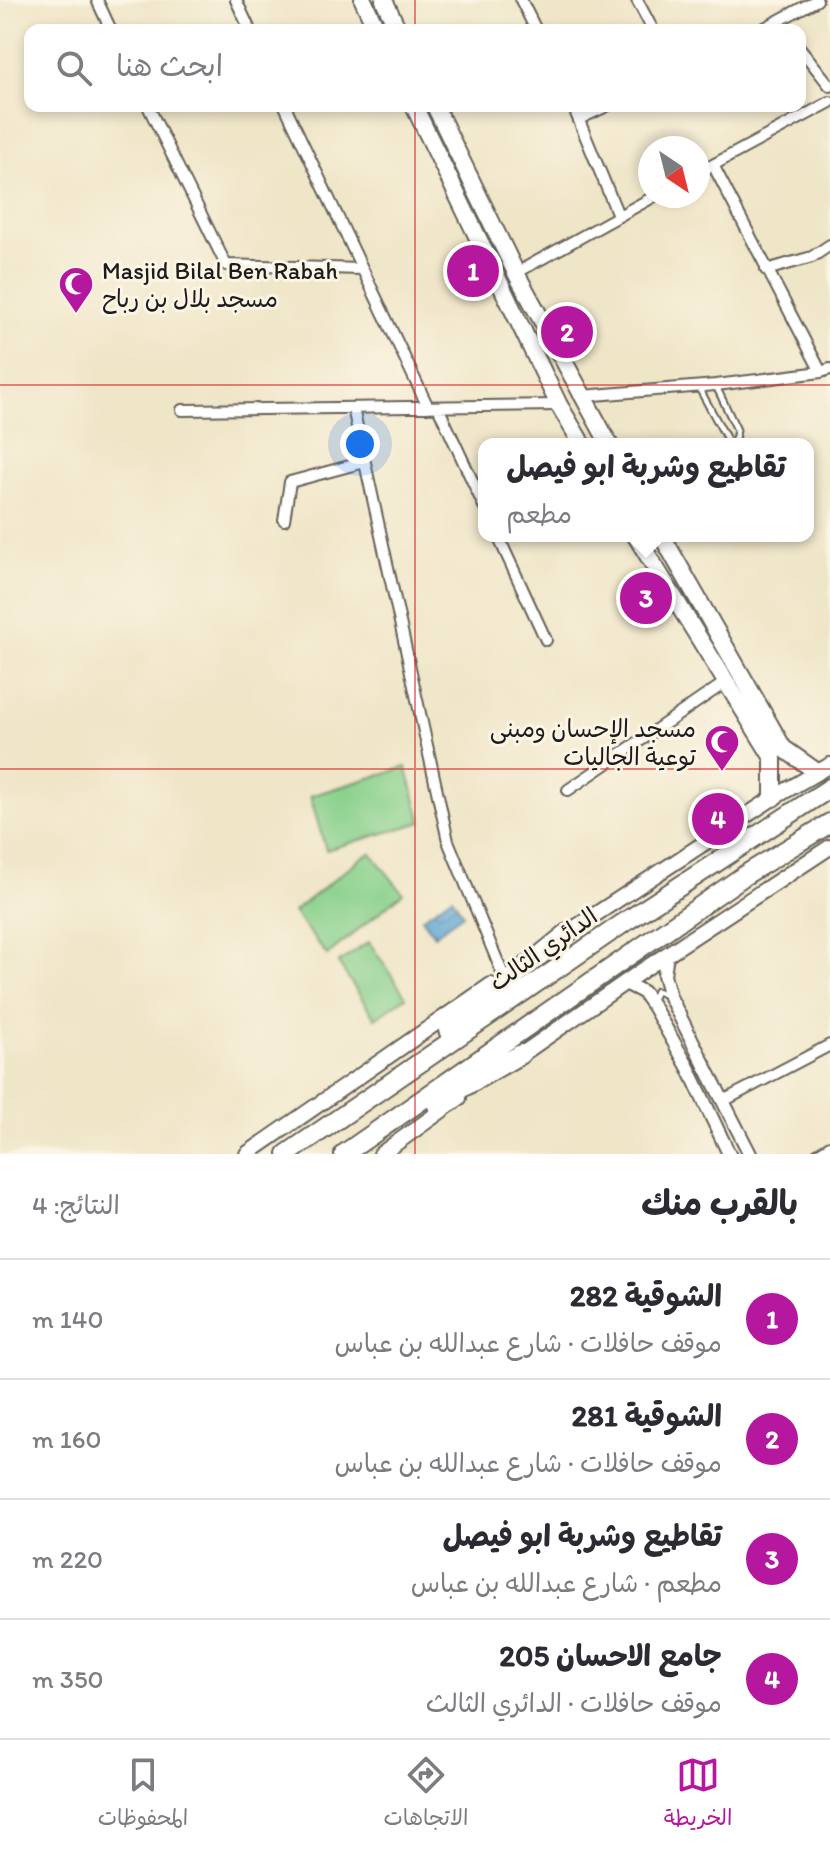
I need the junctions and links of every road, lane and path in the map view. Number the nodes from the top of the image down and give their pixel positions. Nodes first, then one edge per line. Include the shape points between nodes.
1 (97, 0) edge
2 (236, 0) edge
3 (363, 0) edge
4 (384, 0) edge
5 (521, 0) edge
6 (637, 0) edge
7 (817, 0) edge
8 (108, 24) edge
9 (247, 24) edge
10 (374, 24) edge
11 (395, 24) edge
12 (533, 24) edge
13 (650, 24) edge
14 (785, 24) edge
15 (806, 56) edge
16 (830, 86) edge
17 (830, 102) edge
18 (151, 112) edge
19 (288, 112) edge
20 (417, 112) edge
21 (438, 112) edge
22 (576, 112) edge
23 (594, 112) edge
24 (579, 119) junction
25 (713, 165) junction
26 (710, 167) edge
27 (638, 205) edge
28 (618, 215) junction
29 (830, 245) edge
30 (361, 269) junction
31 (766, 270) junction
32 (516, 273) junction
33 (825, 370) edge
34 (716, 385) junction
35 (699, 387) junction
36 (582, 396) junction
37 (559, 405) junction
38 (433, 407) junction
39 (353, 408) junction
40 (182, 410) dead end
41 (578, 438) edge
42 (606, 438) edge
43 (725, 438) edge
44 (735, 438) edge
45 (364, 462) junction
46 (478, 494) edge
47 (284, 520) dead end
48 (501, 542) edge
49 (640, 542) edge
50 (665, 542) edge
51 (546, 640) dead end
52 (726, 682) junction
53 (824, 768) edge
54 (830, 788) edge
55 (568, 790) dead end
56 (773, 798) junction
57 (830, 823) edge
58 (830, 847) edge
59 (570, 931) junction
60 (667, 954) junction
61 (504, 977) junction
62 (625, 983) junction
63 (670, 997) junction
64 (651, 1002) junction
65 (830, 1045) edge
66 (521, 1054) junction
67 (723, 1101) junction
68 (344, 1115) junction
69 (830, 1146) edge
70 (247, 1154) edge
71 (287, 1154) edge
72 (346, 1154) edge
73 (381, 1154) edge
74 (729, 1154) edge
75 (750, 1154) edge
76 (817, 1154) edge

1 - 8 street
2 - 9 street
3 - 10 main road
4 - 11 main road
5 - 12 street
6 - 13 street
7 - 14 street
15 - 16 street
17 - 25 street
18 - 30 street via 226,265
19 - 30 street
20 - 37 main road
21 - 32 main road
22 - 24 street
23 - 24 street
24 - 28 street
25 - 26 street
25 - 31 street
27 - 28 street
28 - 32 street
29 - 31 street via 812,257
30 - 38 street
31 - 33 street
32 - 36 main road
33 - 34 street
34 - 35 street
34 - 44 lane via 737,430
35 - 36 street
35 - 43 lane
36 - 42 main road
37 - 38 street
37 - 41 main road
38 - 39 street
38 - 46 street
39 - 40 street
39 - 45 street
45 - 47 street via 290,482
45 - 61 street via 448,841
48 - 51 street
49 - 52 main road
50 - 53 main road via 783,748
52 - 55 street
52 - 56 main road via 773,758
53 - 56 main road
54 - 68 highway, الدائري الثالث
56 - 59 main road
57 - 72 highway via 745,875
58 - 60 main road
59 - 61 main road
59 - 68 highway
60 - 62 main road
60 - 63 street via 664,975
61 - 70 main road
62 - 64 street
62 - 66 main road
63 - 64 lane via 656,991
63 - 67 street
64 - 74 street
65 - 67 street
66 - 72 highway
66 - 73 main road
67 - 75 street
68 - 71 highway, الدائري الثالث
69 - 76 street

